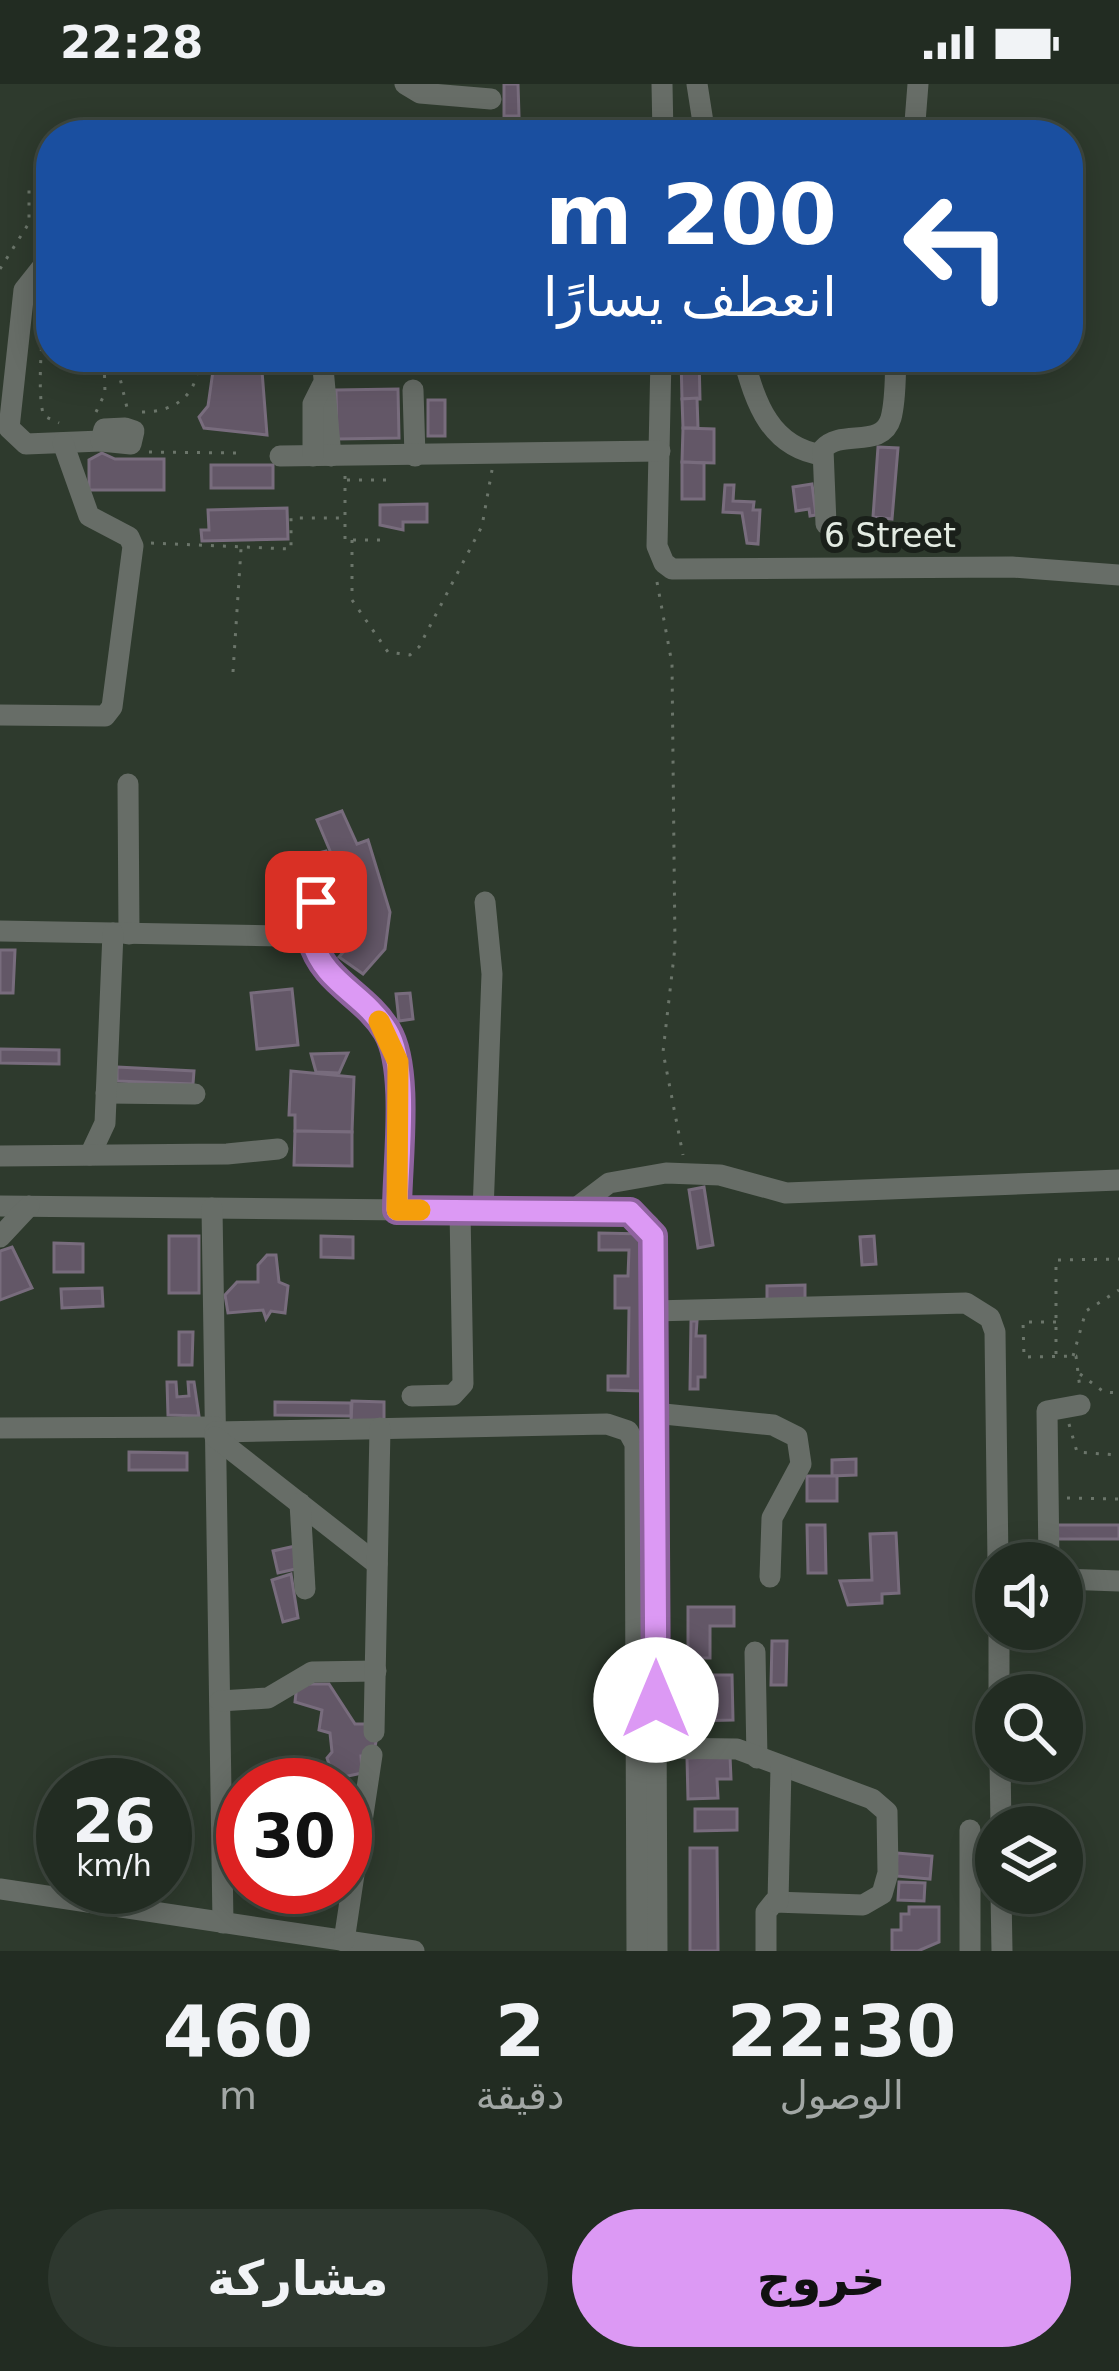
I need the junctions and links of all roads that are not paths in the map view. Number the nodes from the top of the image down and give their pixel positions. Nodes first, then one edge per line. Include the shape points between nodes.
1 (405, 84) edge
2 (662, 84) edge
3 (697, 84) edge
4 (919, 84) edge
5 (491, 99) dead end
6 (663, 120) edge
7 (703, 120) edge
8 (915, 120) edge
9 (36, 275) edge
10 (6, 368) edge
11 (322, 372) edge
12 (661, 372) edge
13 (749, 372) edge
14 (894, 372) edge
15 (416, 391) dead end
16 (128, 428) road end
17 (64, 433) junction
18 (660, 451) junction
19 (822, 455) junction
20 (280, 456) dead end
21 (330, 456) junction
22 (418, 456) junction
23 (826, 524) dead end
24 (1119, 574) edge
25 (0, 715) edge
26 (128, 784) dead end
27 (485, 902) dead end
28 (0, 931) edge
29 (121, 933) junction
30 (106, 1093) junction
31 (195, 1094) dead end
32 (278, 1149) dead end
33 (89, 1155) junction
34 (0, 1156) edge
35 (1119, 1180) edge
36 (0, 1206) edge
37 (29, 1206) junction
38 (212, 1208) junction
39 (397, 1210) junction
40 (472, 1210) junction
41 (572, 1211) junction
42 (0, 1237) edge
43 (653, 1311) junction
44 (412, 1396) dead end
45 (1074, 1405) road end
46 (654, 1413) junction
47 (0, 1428) edge
48 (380, 1428) junction
49 (215, 1432) junction
50 (300, 1503) junction
51 (329, 1526) junction
52 (998, 1542) edge
53 (1049, 1542) edge
54 (303, 1564) junction
55 (377, 1564) junction
56 (770, 1577) dead end
57 (1083, 1580) edge
58 (1119, 1581) edge
59 (304, 1589) dead end
60 (755, 1652) dead end
61 (376, 1671) junction
62 (220, 1701) junction
63 (656, 1748) junction
64 (757, 1758) junction
65 (781, 1767) junction
66 (970, 1830) dead end
67 (0, 1889) edge
68 (778, 1902) junction
69 (1001, 1914) edge
70 (223, 1923) junction
71 (344, 1941) junction
72 (414, 1951) edge
73 (637, 1951) edge
74 (657, 1951) edge
75 (766, 1951) edge
76 (970, 1951) edge
77 (1002, 1951) edge

1 - 5 street via 420,93
2 - 6 street
3 - 7 street
4 - 8 street
9 - 10 street via 24,290
10 - 17 street via 13,435 26,444
11 - 21 street
12 - 18 street
13 - 19 street via 771,429
14 - 19 street via 885,430 831,440
15 - 22 street
16 - 17 street via 101,441
17 - 25 street via 89,516 132,541 108,715
18 - 22 street
18 - 24 street, 6 Street via 657,546 664,563 682,570 1012,567
19 - 23 street
20 - 21 street
21 - 22 street
26 - 29 street
27 - 40 street via 492,974
28 - 29 street
29 - 30 street
29 - 39 street via 307,935 330,978 376,1016 394,1045
30 - 31 street
30 - 33 street via 102,1135
32 - 33 street
33 - 34 street
35 - 41 street via 786,1193 683,1174 609,1183
36 - 37 street
37 - 38 street
37 - 42 street
38 - 39 street
38 - 49 street
39 - 40 street
40 - 41 street
40 - 44 street via 463,1384 453,1395
41 - 43 street via 630,1212 649,1226
43 - 46 street
43 - 52 street via 979,1308 995,1332
45 - 53 street via 1047,1411
46 - 56 street via 773,1425 797,1437 801,1464 772,1518
46 - 63 street
47 - 49 street
48 - 49 street
48 - 55 street
48 - 73 street via 607,1424 633,1437
49 - 50 street
49 - 62 street
50 - 51 street
50 - 54 street
51 - 54 street
51 - 55 street
54 - 59 street
55 - 61 street
57 - 58 street
60 - 64 street
61 - 62 street via 312,1672 268,1699
61 - 71 street
62 - 70 street
63 - 64 street via 731,1748
63 - 74 street
64 - 65 street
65 - 68 street
65 - 68 street via 878,1802 889,1818 889,1840 887,1884 874,1902
66 - 76 street
67 - 70 street
68 - 75 street via 766,1912
69 - 77 street
70 - 71 street
71 - 72 street

